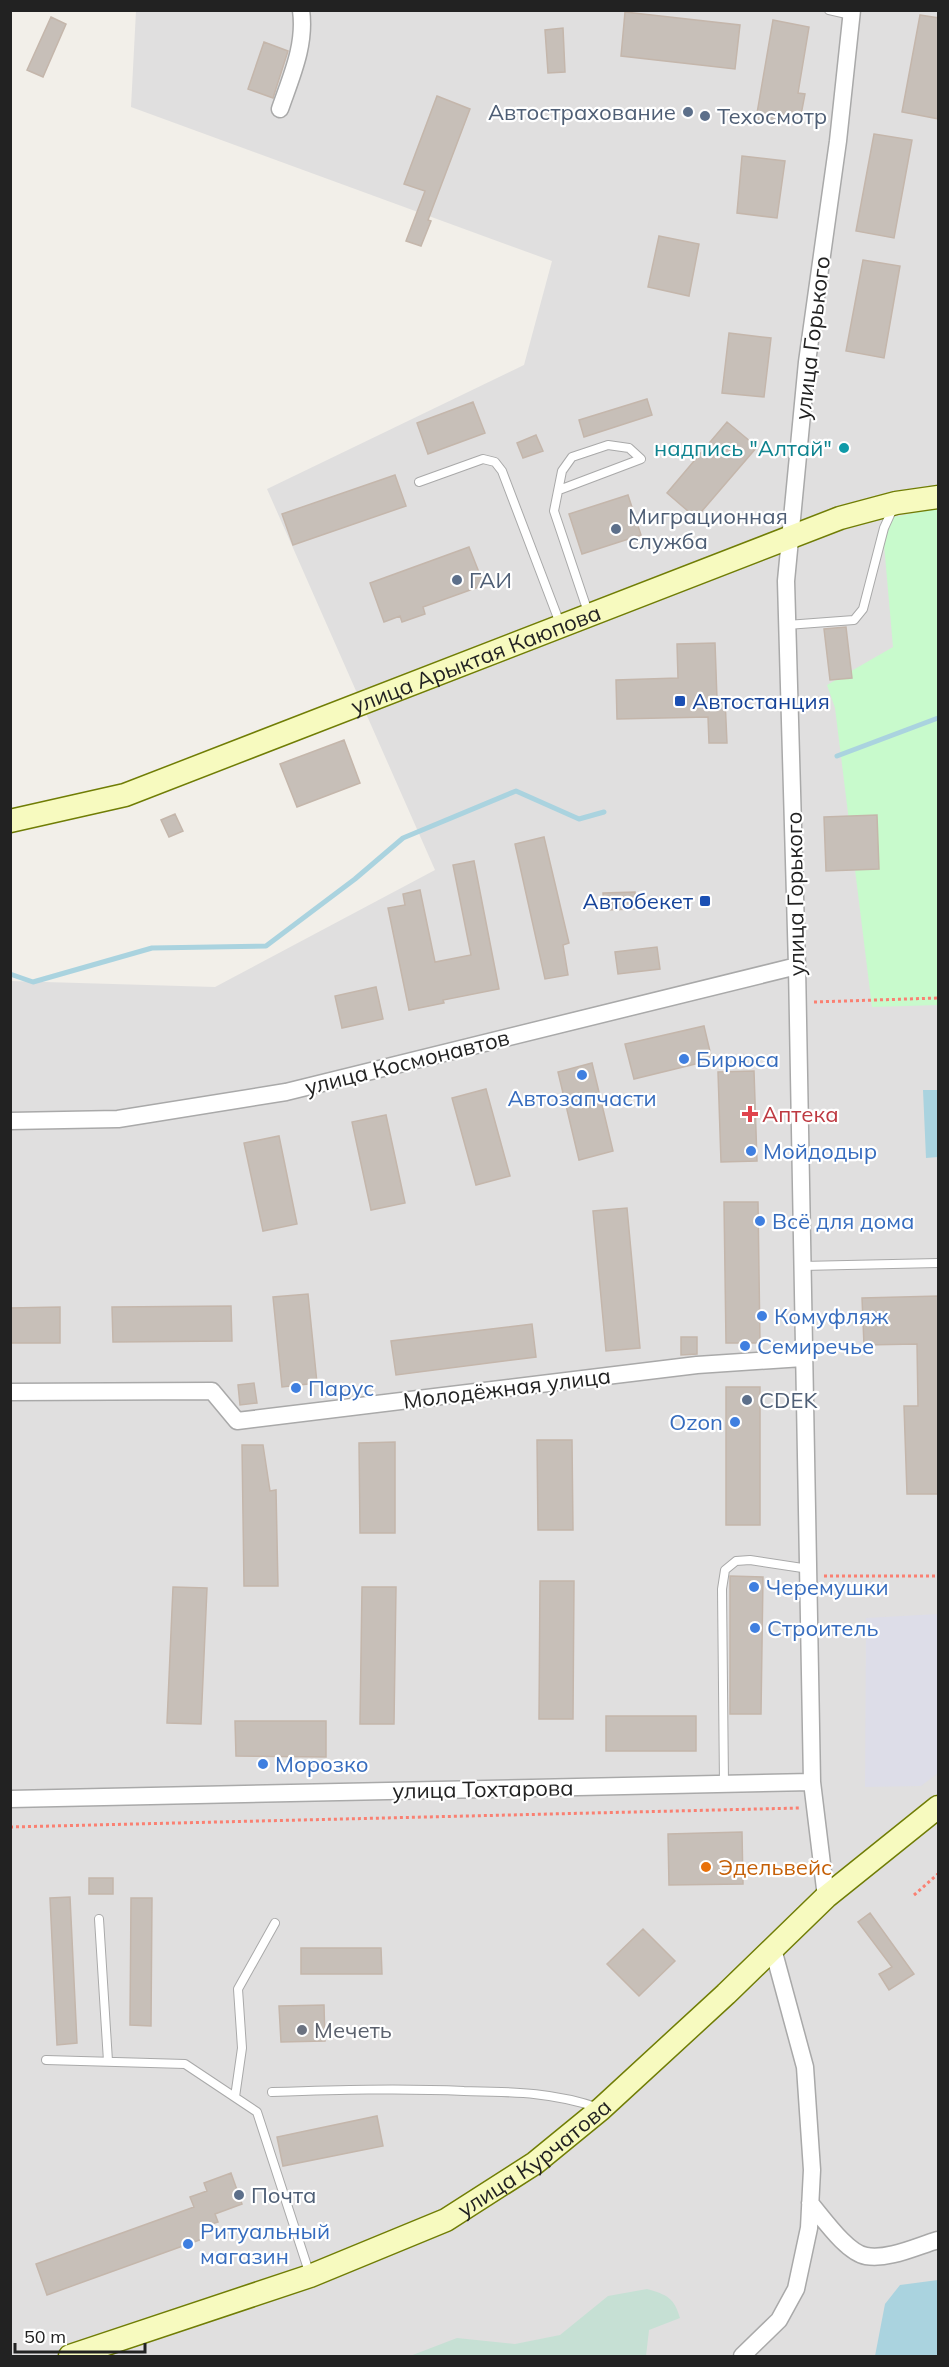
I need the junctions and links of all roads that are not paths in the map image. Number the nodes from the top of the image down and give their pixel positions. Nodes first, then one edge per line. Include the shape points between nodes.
1 (301, 10) edge
2 (830, 10) edge
3 (851, 13) edge
4 (280, 109) dead end
5 (419, 482) dead end
6 (559, 490) junction
7 (939, 497) edge
8 (896, 503) junction
9 (789, 537) junction
10 (590, 615) junction
11 (787, 625) junction
12 (561, 626) junction
13 (10, 821) edge
14 (797, 966) junction
15 (10, 1121) edge
16 (939, 1263) edge
17 (801, 1266) junction
18 (803, 1358) junction
19 (10, 1392) edge
20 (810, 1573) junction
21 (812, 1782) junction
22 (724, 1784) junction
23 (10, 1799) edge
24 (939, 1807) edge
25 (826, 1897) junction
26 (99, 1919) dead end
27 (275, 1923) dead end
28 (773, 1949) junction
29 (46, 2060) dead end
30 (108, 2061) junction
31 (272, 2092) dead end
32 (235, 2097) junction
33 (601, 2109) junction
34 (810, 2203) junction
35 (939, 2240) edge
36 (310, 2276) junction
37 (70, 2356) edge
38 (742, 2356) edge

1 - 4 street via 299,56
2 - 3 lane
3 - 9 street, улица Горького
5 - 12 lane via 483,459 495,462 502,471
6 - 6 lane via 561,471 572,457 588,450 608,445 629,448 641,459
6 - 10 lane via 554,511
7 - 8 street, улица Арыктая Каюпова
8 - 9 street, улица Арыктая Каюпова
8 - 11 lane via 884,528 863,609 854,620
9 - 10 street, улица Арыктая Каюпова
9 - 11 street, улица Горького
10 - 12 street, улица Арыктая Каюпова
11 - 14 street, улица Горького
12 - 13 street, улица Арыктая Каюпова via 125,795
14 - 15 street, улица Космонавтов via 286,1092 118,1119
14 - 17 street, улица Горького
16 - 17 lane
17 - 18 street, улица Горького
18 - 19 street, Молодёжная улица via 697,1365 237,1421 212,1391
18 - 20 street, улица Горького
20 - 21 street, улица Горького
20 - 22 lane via 750,1560 736,1561 725,1570
21 - 22 street, улица Тохтарова
21 - 25 street
22 - 23 street, улица Тохтарова
24 - 25 street, улица Курчатова
25 - 28 street, улица Курчатова
26 - 30 lane
27 - 32 lane via 238,1989 242,2048
28 - 33 street, улица Курчатова
28 - 34 street via 806,2067
29 - 30 lane
30 - 32 lane via 185,2064
31 - 33 lane via 409,2089 544,2093
32 - 36 lane via 257,2112
33 - 36 street, улица Курчатова via 535,2163 446,2220
34 - 35 street via 843,2242 865,2256 882,2256
34 - 38 street via 809,2228 796,2289 779,2320
36 - 37 street, улица Курчатова

